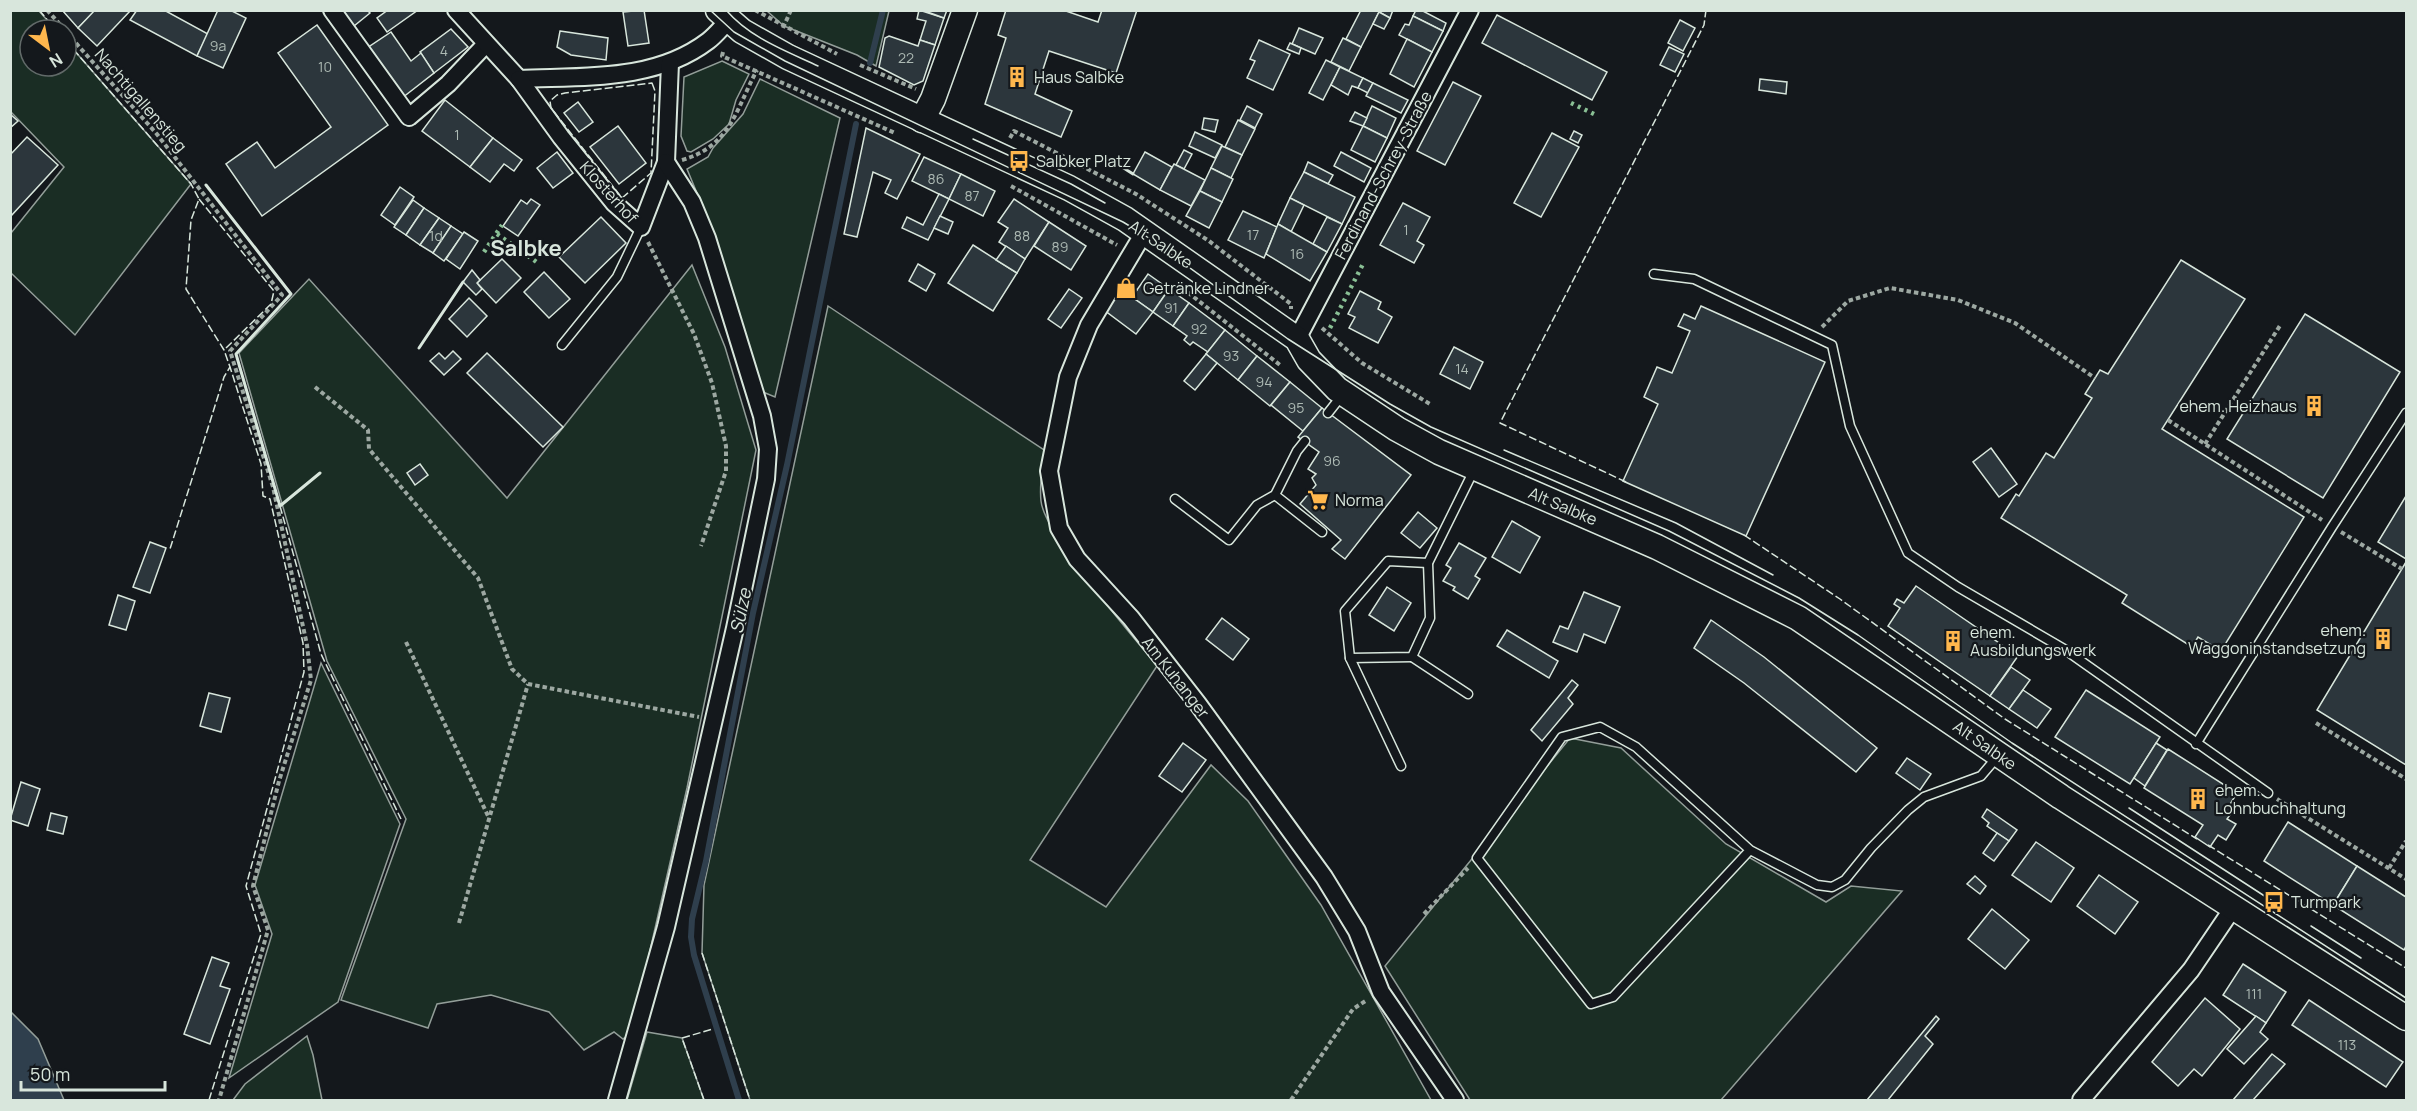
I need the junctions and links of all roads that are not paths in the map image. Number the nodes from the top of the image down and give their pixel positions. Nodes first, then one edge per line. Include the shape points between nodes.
1 (332, 10) edge
2 (456, 10) edge
3 (965, 10) edge
4 (1470, 10) edge
5 (723, 16) edge
6 (486, 44) junction
7 (670, 63) junction
8 (519, 79) junction
9 (922, 120) junction
10 (666, 162) junction
11 (641, 227) junction
12 (1145, 231) junction
13 (1654, 274) dead end
14 (1297, 339) junction
15 (562, 345) dead end
16 (1343, 394) junction
17 (1328, 413) dead end
18 (2406, 413) edge
19 (1305, 441) dead end
20 (1475, 468) junction
21 (1275, 495) junction
22 (1175, 499) dead end
23 (1322, 532) dead end
24 (1428, 563) junction
25 (1412, 657) junction
26 (1350, 658) junction
27 (1468, 694) dead end
28 (2196, 744) junction
29 (1999, 756) junction
30 (1401, 766) dead end
31 (2268, 794) road end
32 (1750, 850) junction
33 (2233, 908) junction
34 (2406, 1018) edge
35 (617, 1101) edge
36 (1455, 1101) edge
37 (2081, 1101) edge

1 - 6 street via 410,117
2 - 6 street, Klosterhof
3 - 9 main road
4 - 14 street, Ferdinand-Schrey-Straße
5 - 7 street via 706,43
5 - 9 main road, Alt Salbke via 771,48
6 - 8 street, Klosterhof
7 - 8 street via 615,75
7 - 10 street, Klosterhof
8 - 11 street, Klosterhof via 614,203
9 - 12 main road, Alt Salbke via 1069,188
10 - 11 street, Klosterhof
10 - 35 street via 689,195 704,230 762,416 768,449 766,479 666,927
11 - 15 lane via 616,277
12 - 14 main road, Alt Salbke
12 - 36 street, Am Kuhanger via 1089,325 1068,377 1049,471 1059,528 1077,559 1131,618 1191,695 1324,877 1358,931 1381,992
13 - 28 lane via 1694,279 1832,345 1850,426 1908,553 2064,649
14 - 16 main road, Alt Salbke via 1316,369
16 - 17 lane
16 - 20 main road, Alt Salbke via 1397,429
18 - 28 lane
19 - 21 lane
20 - 24 lane
20 - 29 main road, Alt Salbke via 1657,547 1798,618
21 - 22 lane via 1257,505 1229,540
21 - 23 lane
24 - 25 lane via 1430,618
24 - 26 lane via 1388,561 1345,611
25 - 26 lane
25 - 27 lane
26 - 30 lane
28 - 31 lane
29 - 32 lane via 1981,776 1924,797 1871,848 1845,880 1832,887 1817,885
29 - 33 main road, Alt Salbke
32 - 32 lane via 1636,747 1600,727 1562,737 1477,858 1591,1004 1613,997
33 - 34 main road, Alt Salbke
33 - 37 street via 2191,970

